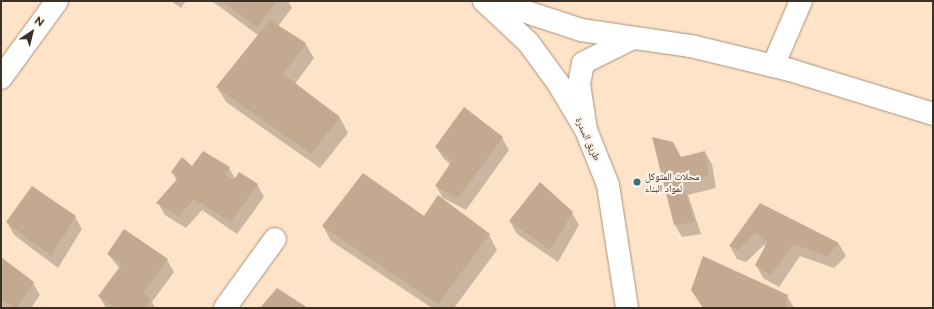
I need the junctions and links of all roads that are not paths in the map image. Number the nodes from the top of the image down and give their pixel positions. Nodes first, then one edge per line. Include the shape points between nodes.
1 (57, 1) edge
2 (484, 1) edge
3 (493, 1) edge
4 (801, 1) edge
5 (633, 38) junction
6 (773, 66) junction
7 (1, 78) edge
8 (933, 114) edge
9 (586, 130) junction
10 (275, 239) dead end
11 (225, 308) edge
12 (627, 308) edge

1 - 7 street
2 - 9 street, طريق السدرة via 528,42 558,83
3 - 5 street via 581,30
4 - 6 street
5 - 6 street via 691,46
5 - 9 street via 583,63 579,84
6 - 8 street via 884,96
9 - 12 street, طريق السدرة via 608,185
10 - 11 street

